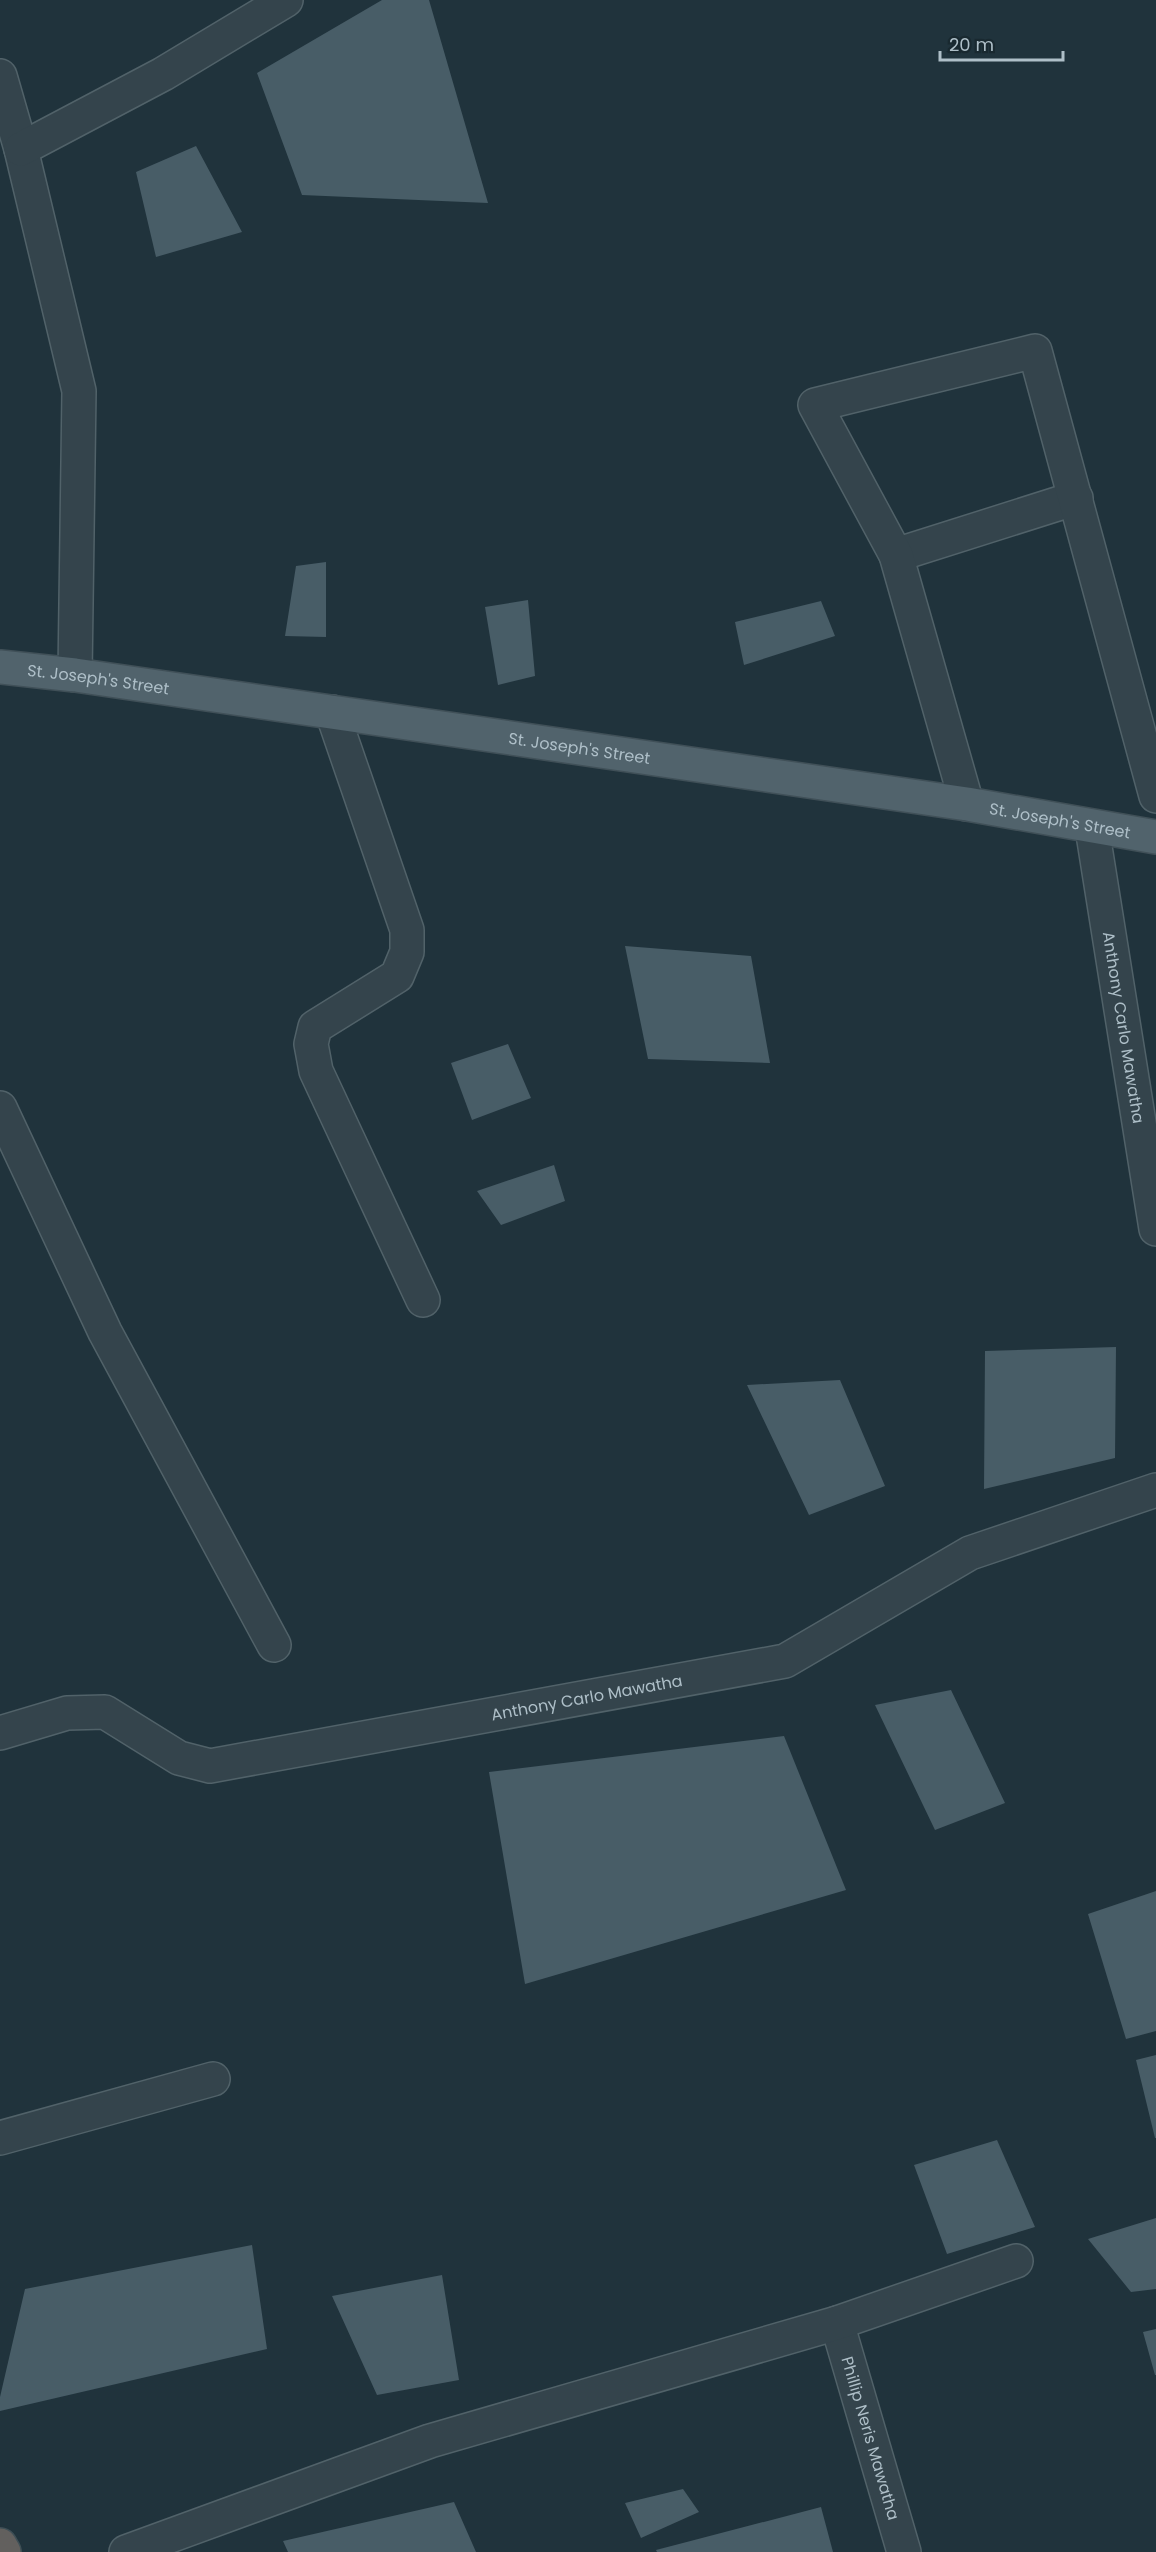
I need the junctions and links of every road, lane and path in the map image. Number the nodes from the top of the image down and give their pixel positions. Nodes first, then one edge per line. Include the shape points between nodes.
1 (286, 0) edge
2 (0, 76) edge
3 (21, 150) junction
4 (1076, 498) junction
5 (896, 555) junction
6 (0, 667) edge
7 (75, 675) junction
8 (332, 712) junction
9 (1156, 796) edge
10 (967, 804) junction
11 (1092, 828) junction
12 (1156, 837) edge
13 (0, 1108) edge
14 (1156, 1229) edge
15 (423, 1300) dead end
16 (1156, 1491) edge
17 (274, 1645) dead end
18 (0, 1733) edge
19 (213, 2079) dead end
20 (0, 2138) edge
21 (1016, 2261) dead end
22 (837, 2324) junction
23 (0, 2545) edge
24 (4, 2552) edge
25 (126, 2552) edge
26 (904, 2552) edge

1 - 3 street via 164,74
2 - 3 street
3 - 7 street via 79,391
4 - 5 street
4 - 5 street via 1035,351 815,405
4 - 9 street
5 - 10 street
6 - 7 main road, St. Joseph's Street
7 - 8 main road, St. Joseph's Street
8 - 10 main road, St. Joseph's Street
8 - 15 street via 407,930 407,952 397,975 315,1027 311,1044 316,1071
10 - 11 main road, St. Joseph's Street
11 - 12 main road, St. Joseph's Street
11 - 14 street, Anthony Carlo Mawatha
13 - 17 street via 105,1332
16 - 18 street, Anthony Carlo Mawatha via 970,1553 785,1661 210,1766 179,1758 105,1712 67,1713
19 - 20 street
21 - 22 street
22 - 25 street via 430,2442
22 - 26 street, Phillip Neris Mawatha
23 - 24 highway

